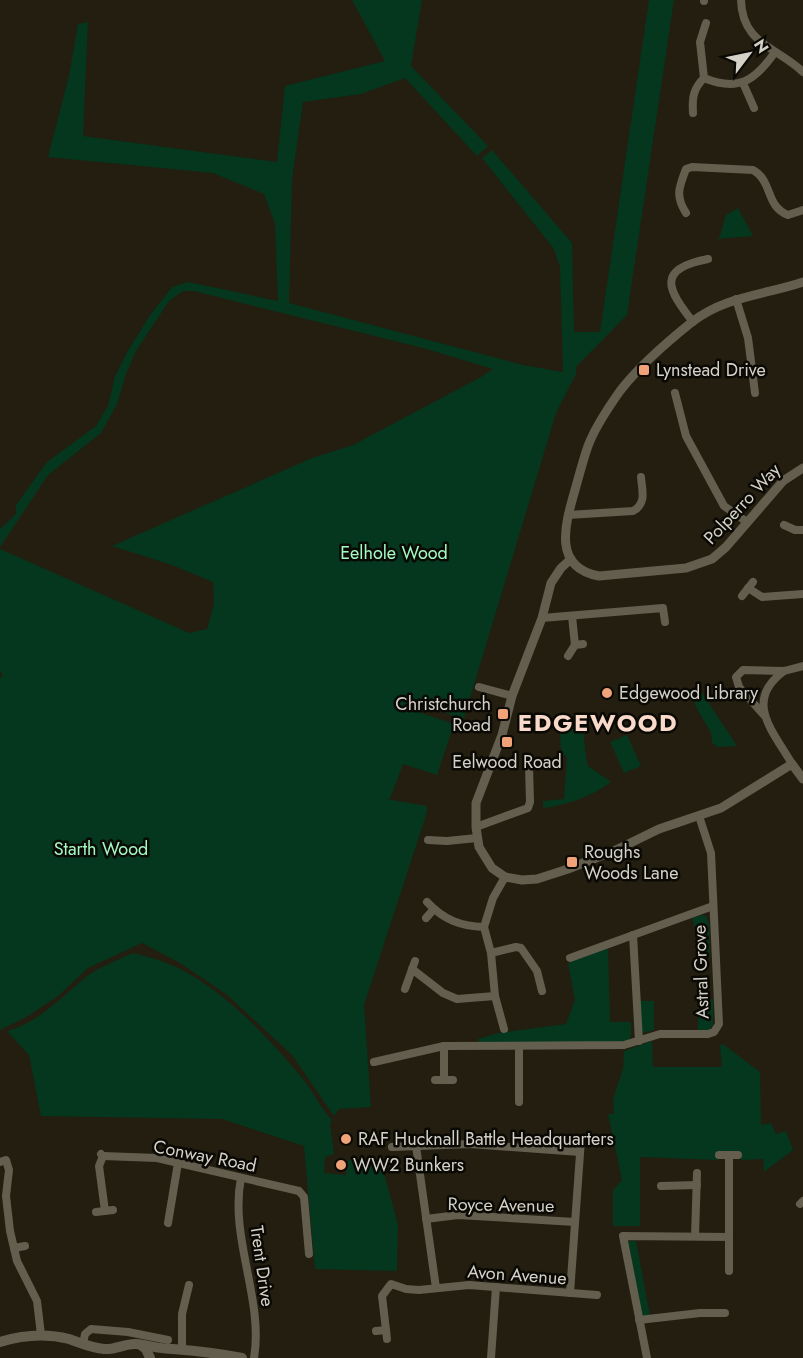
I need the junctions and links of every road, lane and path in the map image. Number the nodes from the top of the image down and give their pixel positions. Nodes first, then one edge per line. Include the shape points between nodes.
1 (741, 0) edge
2 (706, 23) dead end
3 (775, 52) junction
4 (803, 58) edge
5 (796, 66) junction
6 (803, 72) edge
7 (704, 78) junction
8 (743, 83) junction
9 (754, 108) dead end
10 (693, 113) dead end
11 (803, 210) edge
12 (686, 213) dead end
13 (708, 259) dead end
14 (803, 282) edge
15 (736, 299) junction
16 (693, 322) junction
17 (675, 393) dead end
18 (755, 393) dead end
19 (694, 452) junction
20 (687, 456) dead end
21 (803, 468) edge
22 (640, 477) dead end
23 (568, 515) junction
24 (747, 522) junction
25 (784, 525) dead end
26 (797, 533) edge
27 (572, 559) junction
28 (803, 594) edge
29 (742, 596) dead end
30 (573, 616) junction
31 (542, 618) junction
32 (665, 622) dead end
33 (568, 656) dead end
34 (803, 666) edge
35 (784, 671) junction
36 (479, 687) dead end
37 (512, 696) junction
38 (764, 715) junction
39 (792, 764) junction
40 (529, 766) dead end
41 (803, 779) edge
42 (699, 816) junction
43 (476, 827) junction
44 (477, 838) junction
45 (428, 840) dead end
46 (505, 877) junction
47 (427, 902) dead end
48 (713, 906) junction
49 (434, 909) junction
50 (426, 918) dead end
51 (484, 927) junction
52 (633, 935) junction
53 (490, 953) junction
54 (570, 958) dead end
55 (405, 989) dead end
56 (542, 991) dead end
57 (495, 996) junction
58 (504, 1029) dead end
59 (639, 1041) junction
60 (444, 1046) junction
61 (519, 1046) junction
62 (374, 1062) dead end
63 (453, 1080) dead end
64 (519, 1102) dead end
65 (581, 1140) dead end
66 (416, 1146) junction
67 (392, 1147) dead end
68 (580, 1152) junction
69 (719, 1155) dead end
70 (0, 1162) edge
71 (178, 1163) junction
72 (697, 1173) dead end
73 (241, 1178) junction
74 (666, 1183) dead end
75 (697, 1185) junction
76 (105, 1211) dead end
77 (426, 1220) junction
78 (168, 1222) dead end
79 (575, 1222) junction
80 (695, 1236) junction
81 (729, 1237) junction
82 (25, 1246) dead end
83 (14, 1248) junction
84 (309, 1254) dead end
85 (729, 1271) dead end
86 (189, 1285) dead end
87 (496, 1287) junction
88 (436, 1288) junction
89 (570, 1293) junction
90 (598, 1295) dead end
91 (725, 1313) dead end
92 (639, 1320) junction
93 (386, 1330) junction
94 (376, 1331) dead end
95 (41, 1335) junction
96 (387, 1339) dead end
97 (0, 1342) edge
98 (141, 1345) junction
99 (87, 1346) junction
100 (174, 1346) junction
101 (123, 1347) junction
102 (105, 1358) edge
103 (117, 1358) edge
104 (150, 1358) edge
105 (158, 1358) edge
106 (242, 1358) edge
107 (254, 1358) edge
108 (490, 1358) edge
109 (647, 1358) edge

1 - 3 street via 749,29
2 - 7 street via 700,42
3 - 5 street
3 - 8 street via 765,67
4 - 5 street
5 - 6 street
7 - 8 street via 730,85
7 - 10 street via 692,98
8 - 9 street
11 - 12 street via 788,215 780,212 760,174 753,170 692,166 686,169 678,195
13 - 16 street via 682,267 671,280 675,298
14 - 15 street
15 - 16 street
15 - 18 street via 748,338
16 - 23 street via 645,363 611,405 588,445
17 - 19 street
19 - 20 street
19 - 24 street via 724,506
21 - 24 street, Polperro Way via 783,481
22 - 23 street via 643,501 639,508
23 - 27 street via 564,538
24 - 27 street, Polperro Way via 719,555 686,568 599,576 584,571
25 - 26 street
27 - 31 street via 551,584
28 - 29 street via 762,597 751,585
30 - 31 street
30 - 32 street via 663,608
30 - 33 street via 579,645
31 - 37 street
34 - 35 street
35 - 38 street via 767,688
35 - 38 street via 743,670 736,677 739,687
36 - 37 street
37 - 43 street via 502,735 480,789
38 - 39 street
39 - 41 street
39 - 42 street via 733,801
40 - 43 street via 528,808
42 - 46 street via 558,872 529,880
42 - 48 street, Astral Grove via 711,853
43 - 44 street
44 - 45 street
44 - 46 street via 487,862
46 - 51 street
47 - 49 street
48 - 52 street, Astral Grove
48 - 59 street, Astral Grove via 718,1028 708,1034 660,1034
49 - 50 street
49 - 51 street via 459,924
51 - 53 street
52 - 54 street, Astral Grove
52 - 59 street
53 - 56 street via 521,948 537,971 535,982
53 - 57 street
55 - 57 street via 414,965 443,993 457,999
57 - 58 street
59 - 61 street via 624,1046
60 - 61 street
60 - 62 street
60 - 63 street via 439,1080
61 - 64 street
65 - 68 street
66 - 67 street
66 - 68 street via 470,1144
66 - 77 street
68 - 79 street
69 - 81 street via 733,1155
70 - 83 street via 6,1160 9,1170 6,1196
71 - 73 street, Conway Road
71 - 76 street, Conway Road via 102,1154 99,1166
71 - 78 street
72 - 75 street
73 - 84 street, Conway Road via 299,1191 304,1197
73 - 107 street, Trent Drive via 237,1198 257,1343
74 - 75 street
75 - 80 street
77 - 79 street, Royce Avenue via 458,1215
77 - 88 street
79 - 89 street
80 - 81 street
80 - 92 street via 622,1236
81 - 85 street
82 - 83 street
83 - 95 street via 37,1301
86 - 100 street
87 - 88 street, Avon Avenue
87 - 89 street, Avon Avenue
87 - 108 street
88 - 93 street, Avon Avenue via 406,1289 391,1284 382,1296
89 - 90 street, Avon Avenue
91 - 92 street
92 - 109 street
93 - 94 street
93 - 96 street
95 - 97 main road
95 - 99 main road
98 - 100 main road
98 - 101 main road
98 - 104 main road
99 - 100 street via 85,1334 91,1329 128,1332
99 - 101 main road
99 - 102 main road
100 - 105 main road
100 - 106 main road
101 - 103 main road

